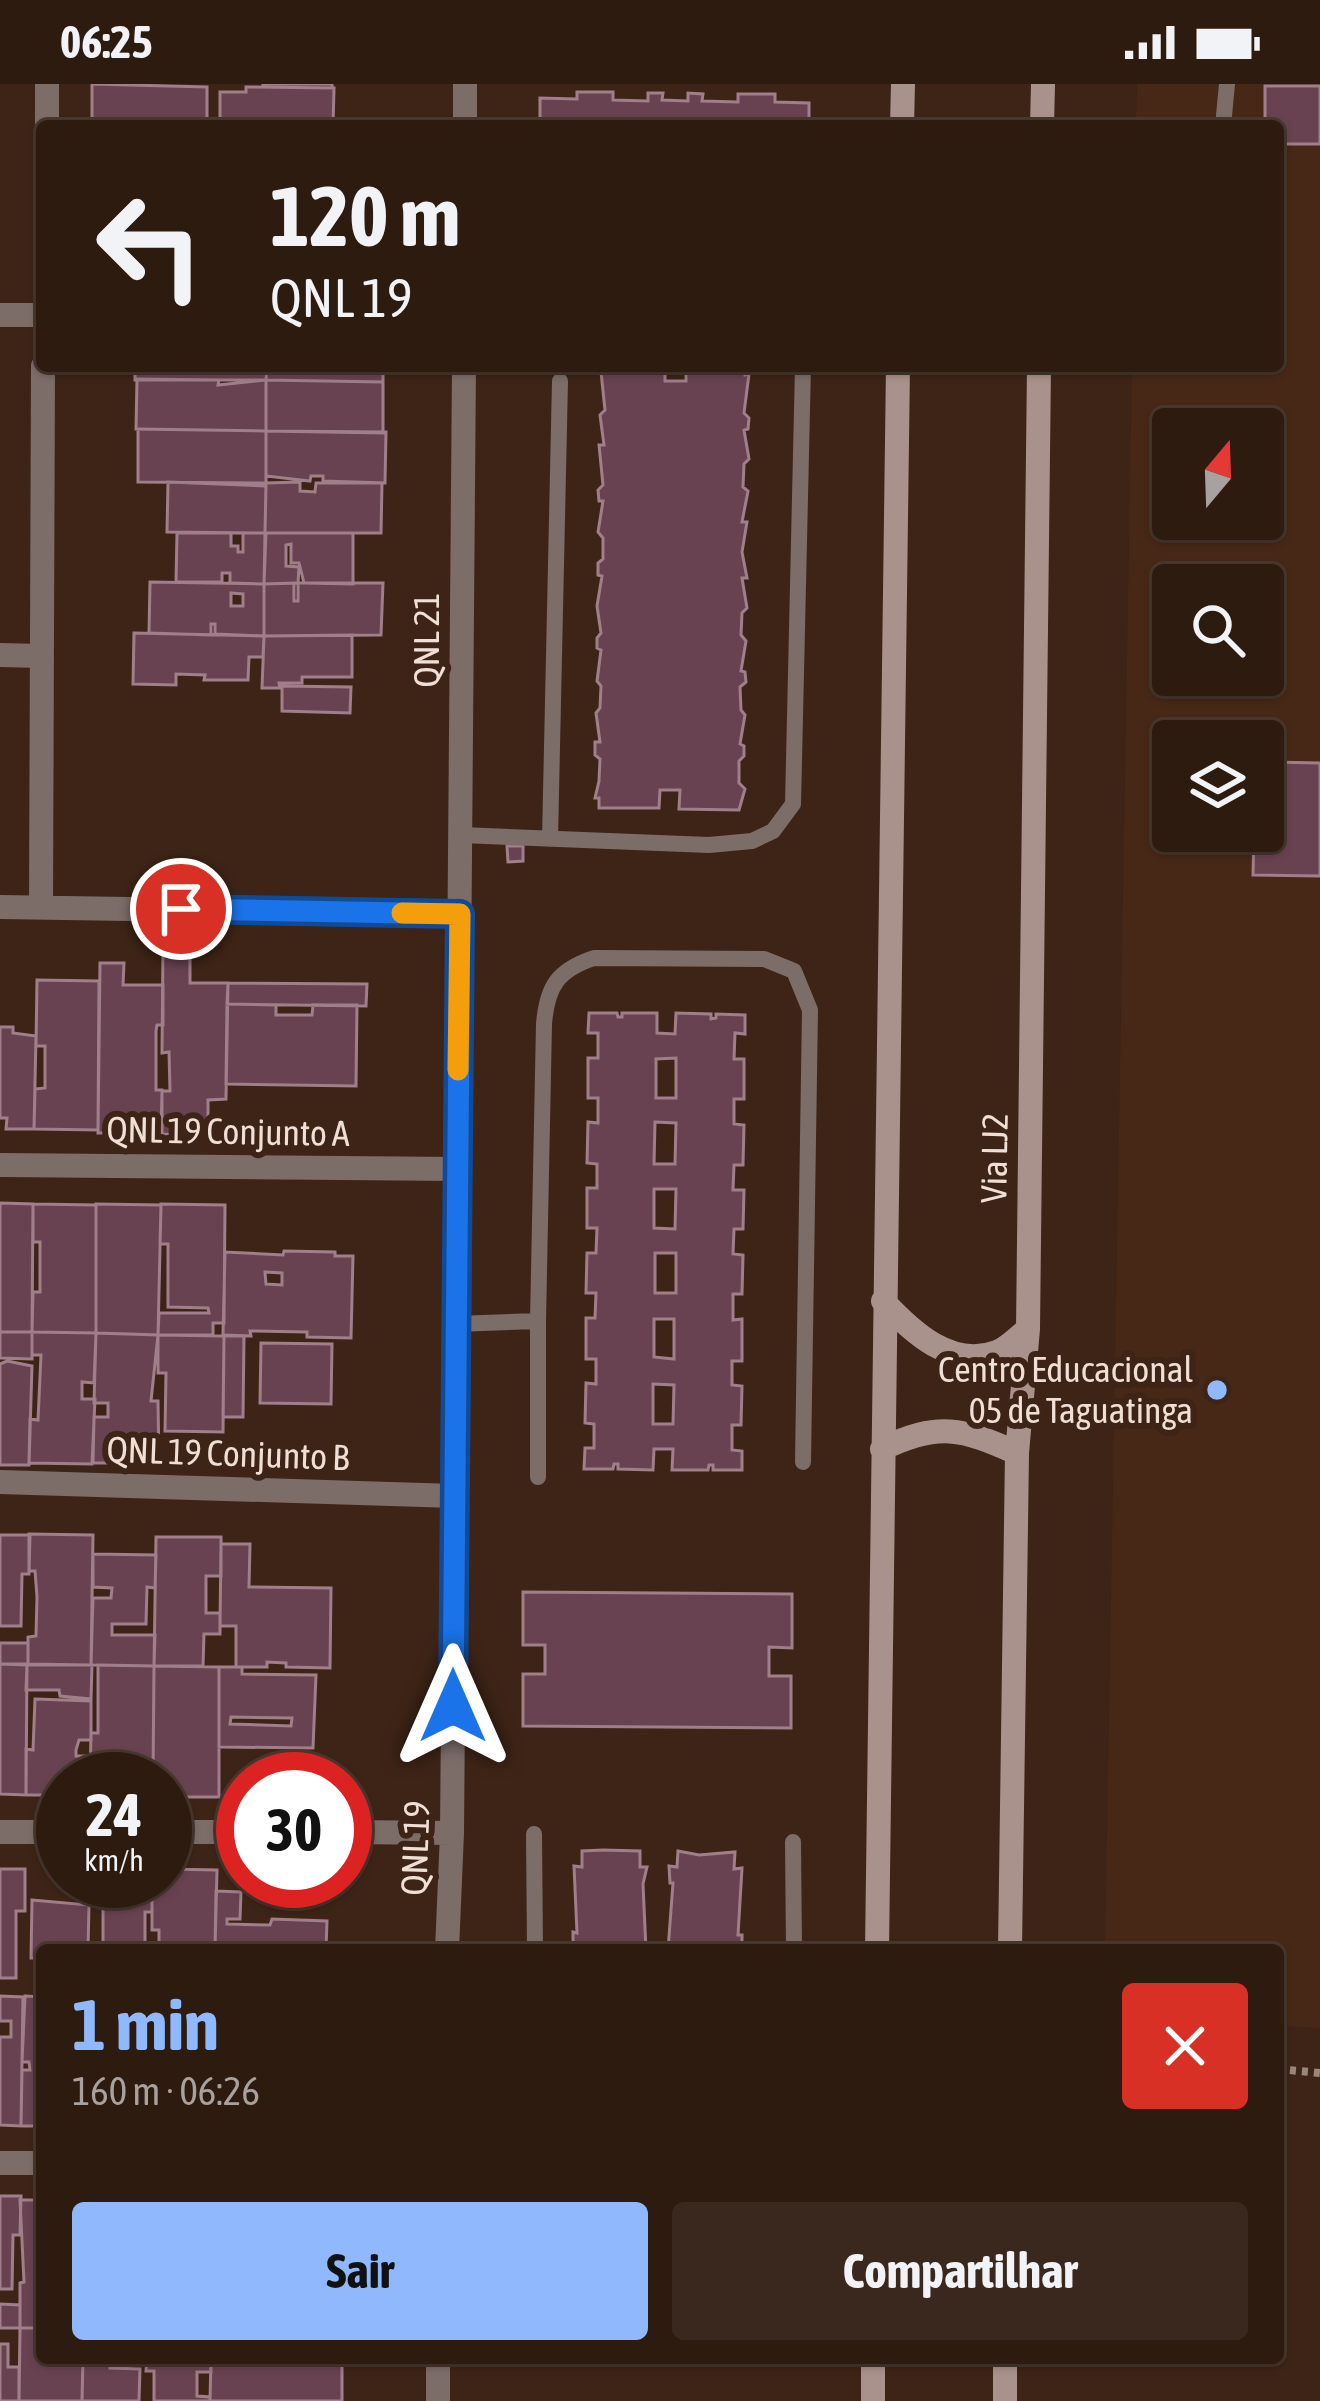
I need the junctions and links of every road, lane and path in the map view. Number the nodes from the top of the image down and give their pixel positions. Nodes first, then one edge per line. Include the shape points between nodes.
1 (46, 84) edge
2 (465, 84) edge
3 (903, 84) edge
4 (1228, 84) edge
5 (1037, 87) edge
6 (47, 120) edge
7 (464, 120) edge
8 (902, 120) edge
9 (1041, 120) edge
10 (1224, 120) edge
11 (0, 315) edge
12 (36, 315) edge
13 (44, 372) edge
14 (464, 372) edge
15 (803, 372) edge
16 (898, 372) edge
17 (1039, 372) edge
18 (560, 381) dead end
19 (0, 655) edge
20 (41, 656) junction
21 (461, 835) junction
22 (550, 838) junction
23 (0, 907) edge
24 (41, 907) junction
25 (460, 914) junction
26 (0, 1165) edge
27 (456, 1169) junction
28 (883, 1301) junction
29 (538, 1321) junction
30 (456, 1324) junction
31 (1028, 1329) junction
32 (882, 1450) junction
33 (1017, 1454) junction
34 (803, 1462) dead end
35 (538, 1478) dead end
36 (0, 1482) edge
37 (454, 1496) junction
38 (0, 1832) edge
39 (36, 1832) edge
40 (372, 1832) edge
41 (452, 1833) junction
42 (534, 1834) dead end
43 (794, 1842) dead end
44 (447, 1944) edge
45 (535, 1944) edge
46 (794, 1944) edge
47 (877, 1944) edge
48 (1010, 1944) edge
49 (1284, 2069) edge
50 (1320, 2072) edge
51 (0, 2163) edge
52 (36, 2163) edge
53 (437, 2364) edge
54 (873, 2364) edge
55 (1005, 2364) edge
56 (438, 2401) edge
57 (873, 2401) edge
58 (1005, 2401) edge

1 - 6 street
2 - 7 street
3 - 8 main road
4 - 10 lane
5 - 9 main road
11 - 12 street
13 - 20 street
14 - 21 street, QNL 21
15 - 22 lane via 793,804 752,841
16 - 28 main road
17 - 31 main road, Via LJ2
18 - 22 lane
19 - 20 street
20 - 24 street
21 - 22 lane
21 - 25 street, QNL 21
23 - 24 street
24 - 25 street
25 - 27 street, QNL 19
26 - 27 street, QNL 19 Conjunto A
27 - 30 street, QNL 19
28 - 31 main road via 944,1351 1000,1352
28 - 32 main road
29 - 30 lane
29 - 34 lane via 545,1010 555,980 594,958 764,958 794,971 810,1010
29 - 35 lane
30 - 37 street, QNL 19
31 - 33 main road, Via LJ2
32 - 33 main road via 913,1434 950,1429
32 - 47 main road
33 - 48 main road, Via LJ2
36 - 37 street, QNL 19 Conjunto B
37 - 41 street, QNL 19
38 - 39 street
40 - 41 street
41 - 44 street, QNL 19
42 - 45 lane
43 - 46 lane
49 - 50 path
51 - 52 street
53 - 56 street
54 - 57 main road
55 - 58 main road

